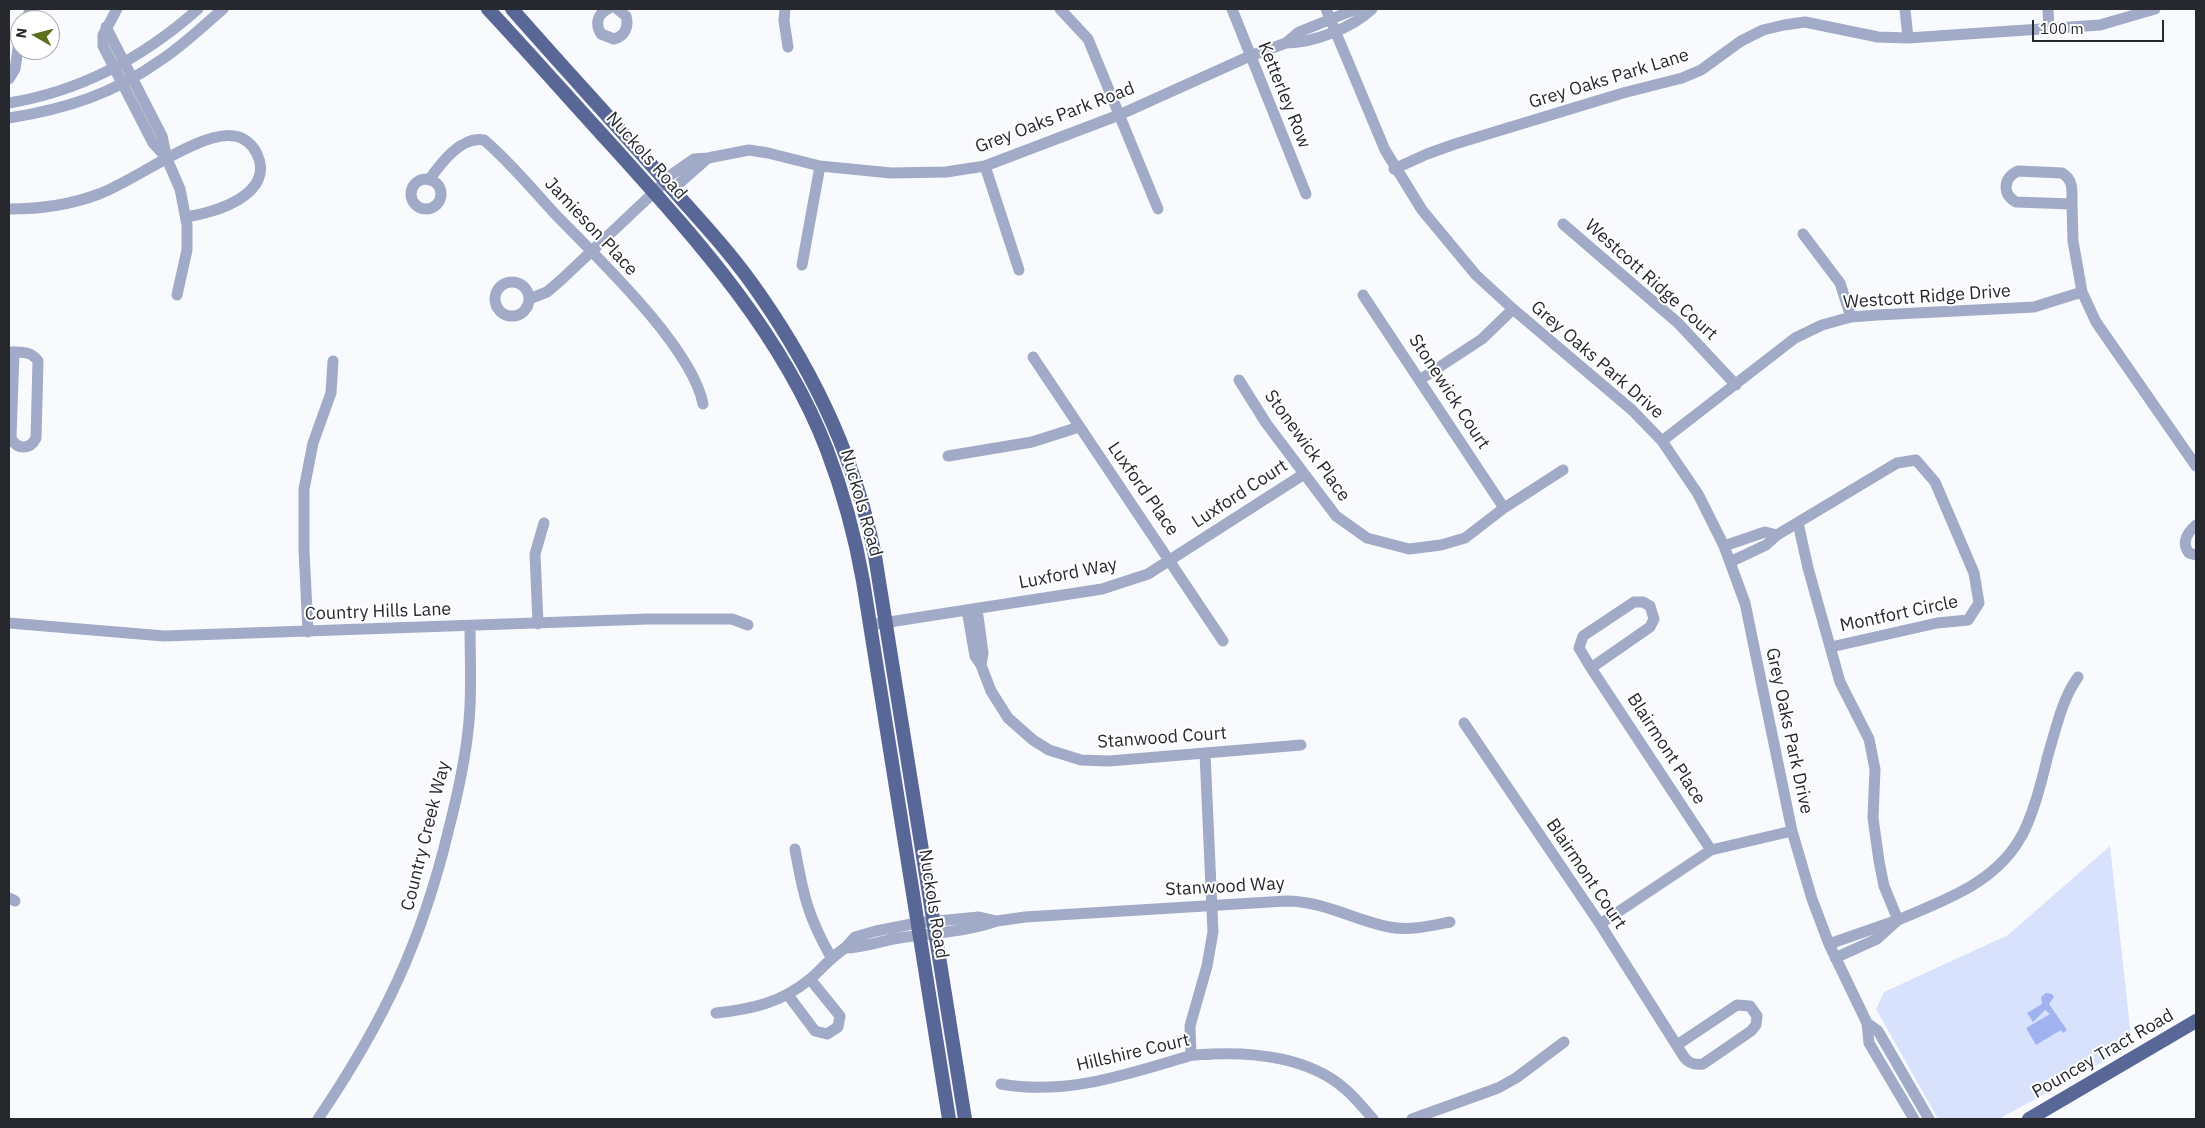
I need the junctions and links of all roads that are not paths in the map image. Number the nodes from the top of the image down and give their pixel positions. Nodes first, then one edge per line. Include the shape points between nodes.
1 (117, 9) edge
2 (198, 9) edge
3 (223, 9) edge
4 (488, 9) edge
5 (512, 9) edge
6 (608, 9) edge
7 (785, 9) edge
8 (1060, 9) edge
9 (1232, 9) edge
10 (1326, 9) edge
11 (1356, 9) edge
12 (1372, 9) edge
13 (1905, 9) edge
14 (2048, 9) edge
15 (2154, 9) edge
16 (622, 10) edge
17 (1333, 25) junction
18 (2049, 29) junction
19 (1908, 38) junction
20 (788, 47) dead end
21 (1250, 56) junction
22 (16, 60) edge
23 (119, 66) junction
24 (9, 79) edge
25 (126, 80) junction
26 (9, 103) edge
27 (1119, 115) junction
28 (9, 118) edge
29 (168, 159) junction
30 (820, 166) junction
31 (984, 166) junction
32 (1394, 169) junction
33 (429, 180) dead end
34 (668, 183) junction
35 (654, 192) junction
36 (1306, 194) dead end
37 (2072, 204) junction
38 (9, 209) edge
39 (1158, 209) dead end
40 (186, 218) junction
41 (1563, 224) dead end
42 (1803, 234) dead end
43 (591, 251) junction
44 (802, 265) dead end
45 (1020, 270) dead end
46 (2082, 292) junction
47 (177, 295) dead end
48 (1363, 295) dead end
49 (529, 299) dead end
50 (1513, 309) junction
51 (1852, 317) junction
52 (11, 352) edge
53 (1033, 357) dead end
54 (333, 361) dead end
55 (1420, 379) junction
56 (1239, 380) dead end
57 (1736, 385) junction
58 (703, 404) dead end
59 (1079, 427) junction
60 (1662, 442) junction
61 (948, 456) dead end
62 (2196, 466) edge
63 (1563, 470) dead end
64 (1304, 474) junction
65 (1504, 508) junction
66 (1798, 523) junction
67 (544, 524) dead end
68 (2196, 525) edge
69 (1777, 535) junction
70 (1724, 546) junction
71 (2196, 555) edge
72 (1171, 560) junction
73 (1730, 562) junction
74 (972, 609) junction
75 (9, 623) edge
76 (886, 623) junction
77 (538, 624) junction
78 (748, 625) dead end
79 (870, 625) junction
80 (470, 626) junction
81 (308, 632) junction
82 (1224, 641) dead end
83 (1831, 647) junction
84 (1591, 668) junction
85 (2078, 677) dead end
86 (1464, 723) dead end
87 (1301, 745) dead end
88 (1205, 753) junction
89 (1792, 831) junction
90 (796, 849) dead end
91 (1711, 850) junction
92 (1212, 905) junction
93 (1898, 920) junction
94 (1450, 922) dead end
95 (1600, 924) junction
96 (935, 927) junction
97 (918, 929) junction
98 (1829, 944) junction
99 (831, 957) junction
100 (1835, 958) junction
101 (810, 979) junction
102 (788, 995) junction
103 (716, 1012) dead end
104 (2196, 1021) edge
105 (1867, 1023) junction
106 (1564, 1042) dead end
107 (1677, 1045) junction
108 (1191, 1055) junction
109 (1001, 1084) dead end
110 (318, 1119) edge
111 (948, 1119) edge
112 (965, 1119) edge
113 (1373, 1119) edge
114 (1412, 1119) edge
115 (1914, 1119) edge
116 (1929, 1119) edge
117 (2029, 1119) edge

1 - 23 street via 106,27
2 - 23 street via 159,41
3 - 25 street via 161,60
4 - 35 main road, Nuckols Road
5 - 34 main road, Nuckols Road
6 - 16 street via 600,14 597,24 601,34 609,38 619,38 626,31 628,21
7 - 20 street
8 - 27 street via 1088,39
9 - 21 street, Ketterley Row
10 - 17 street, Grey Oaks Park Drive
11 - 17 street, Grey Oaks Park Road
12 - 17 street, Grey Oaks Park Road via 1366,15
13 - 19 street
14 - 18 street
15 - 18 street, Grey Oaks Park Lane via 2100,25
17 - 21 street, Grey Oaks Park Road via 1299,43 1286,43
17 - 32 street, Grey Oaks Park Drive
18 - 19 street, Grey Oaks Park Lane
19 - 32 street, Grey Oaks Park Lane via 1878,37 1805,22 1763,30 1741,41 1701,70 1682,78 1455,144
21 - 27 street, Grey Oaks Park Road
21 - 36 street, Ketterley Row
22 - 24 street
23 - 25 street
23 - 26 street via 73,87
25 - 28 street via 60,109
25 - 29 street via 162,136
27 - 31 street, Grey Oaks Park Road
27 - 39 street
29 - 38 street via 83,200 41,208
29 - 40 street via 180,189
29 - 40 street via 198,143 221,136 241,138 251,145 258,157 257,182 246,194 213,212
30 - 31 street, Grey Oaks Park Road via 891,173 946,172
30 - 34 street, Grey Oaks Park Road via 749,150 708,158
30 - 44 street
31 - 45 street
32 - 50 street, Grey Oaks Park Drive via 1448,245
33 - 43 street, Jamieson Place via 464,142 484,140
34 - 35 street, Grey Oaks Park Road
34 - 76 main road, Nuckols Road via 761,296 821,397 852,470 865,513
35 - 43 street, Grey Oaks Park Road
35 - 79 main road, Nuckols Road via 730,280 796,384 842,492 857,549
37 - 37 street via 2071,182 2062,173 2018,172 2010,176 2006,184 2009,197 2016,202
37 - 46 street via 2074,248
40 - 47 street via 187,250
41 - 57 street, Westcott Ridge Court via 1678,323
42 - 51 street via 1840,283
43 - 49 street, Grey Oaks Park Road via 547,292
43 - 58 street, Jamieson Place via 668,337 698,384
46 - 51 street, Westcott Ridge Drive via 2034,306
46 - 62 street via 2096,322
48 - 55 street, Stonewick Court
50 - 55 street via 1482,339
50 - 60 street, Grey Oaks Park Drive via 1632,410
51 - 57 street, Westcott Ridge Drive via 1822,324 1795,338
52 - 52 street via 28,353 38,361 36,433 34,442 23,448 11,438
53 - 59 street, Luxford Place
54 - 81 street via 331,393 313,443 304,490
55 - 65 street, Stonewick Court
56 - 64 street, Stonewick Place
57 - 60 street, Westcott Ridge Drive
59 - 61 street via 1032,442
59 - 72 street, Luxford Place
60 - 70 street, Grey Oaks Park Drive via 1698,494
63 - 65 street, Stonewick Place
64 - 65 street, Stonewick Place via 1336,516 1367,538 1409,549 1465,538
64 - 72 street, Luxford Court
66 - 69 street, Montfort Circle
66 - 83 street
66 - 83 street, Montfort Circle via 1896,463 1916,460 1935,482 1974,573 1979,603 1968,620
67 - 77 street via 535,554
68 - 71 street via 2186,536 2185,544 2189,553
69 - 70 street, Montfort Circle via 1765,532
69 - 73 street, Montfort Circle via 1766,546
70 - 73 street, Grey Oaks Park Drive
72 - 74 street, Luxford Way via 1148,574 1102,589
72 - 82 street, Luxford Place
73 - 89 street, Grey Oaks Park Drive via 1745,604
74 - 76 street, Luxford Way via 948,619
74 - 88 street, Stanwood Court via 983,653 981,665 991,691 1008,718 1049,750 1081,760 1098,761
75 - 81 street, Country Hills Lane via 164,636
76 - 79 street, Luxford Way
76 - 96 main road, Nuckols Road
77 - 78 street, Country Hills Lane via 716,618
77 - 80 street, Country Hills Lane
79 - 97 main road, Nuckols Road
80 - 81 street, Country Hills Lane
80 - 110 street, Country Creek Way via 470,704 465,753 432,894 382,1015
83 - 93 street via 1840,682 1869,739 1876,769 1873,818 1878,861
84 - 84 street, Blairmont Place via 1650,627 1654,619 1650,606 1634,602 1583,636 1579,648
84 - 91 street, Blairmont Place
85 - 93 street via 2056,728 2032,809 2018,842 1992,873 1960,894
86 - 95 street, Blairmont Court
87 - 88 street, Stanwood Court
88 - 92 street
89 - 91 street
89 - 98 street, Grey Oaks Park Drive
90 - 99 street via 810,919
91 - 95 street
92 - 94 street, Stanwood Way via 1300,901 1389,927 1417,928
92 - 96 street, Stanwood Way via 1025,917 980,927
92 - 108 street via 1212,947 1190,1026
93 - 98 street
93 - 100 street via 1877,939
95 - 107 street, Blairmont Court
96 - 97 street, Stanwood Way
96 - 112 main road, Nuckols Road
97 - 99 street, Stanwood Way via 855,937
97 - 111 main road, Nuckols Road
98 - 100 street, Grey Oaks Park Drive
99 - 101 street, Stanwood Way
100 - 105 street, Grey Oaks Park Drive
101 - 102 street, Stanwood Way
101 - 102 street via 840,1016 838,1028 827,1034 815,1031
102 - 103 street, Stanwood Way via 755,1008
104 - 117 main road, Pouncey Tract Road
105 - 115 street, Grey Oaks Park Drive via 1870,1043
105 - 116 street, Grey Oaks Park Drive via 1878,1031
106 - 114 street via 1498,1088
107 - 107 street, Blairmont Court via 1690,1063 1703,1064 1751,1032 1757,1016 1750,1006 1737,1005
108 - 109 street, Hillshire Court via 1128,1075 1091,1082 1044,1087
108 - 113 street, Hillshire Court via 1255,1055 1306,1067 1344,1088

